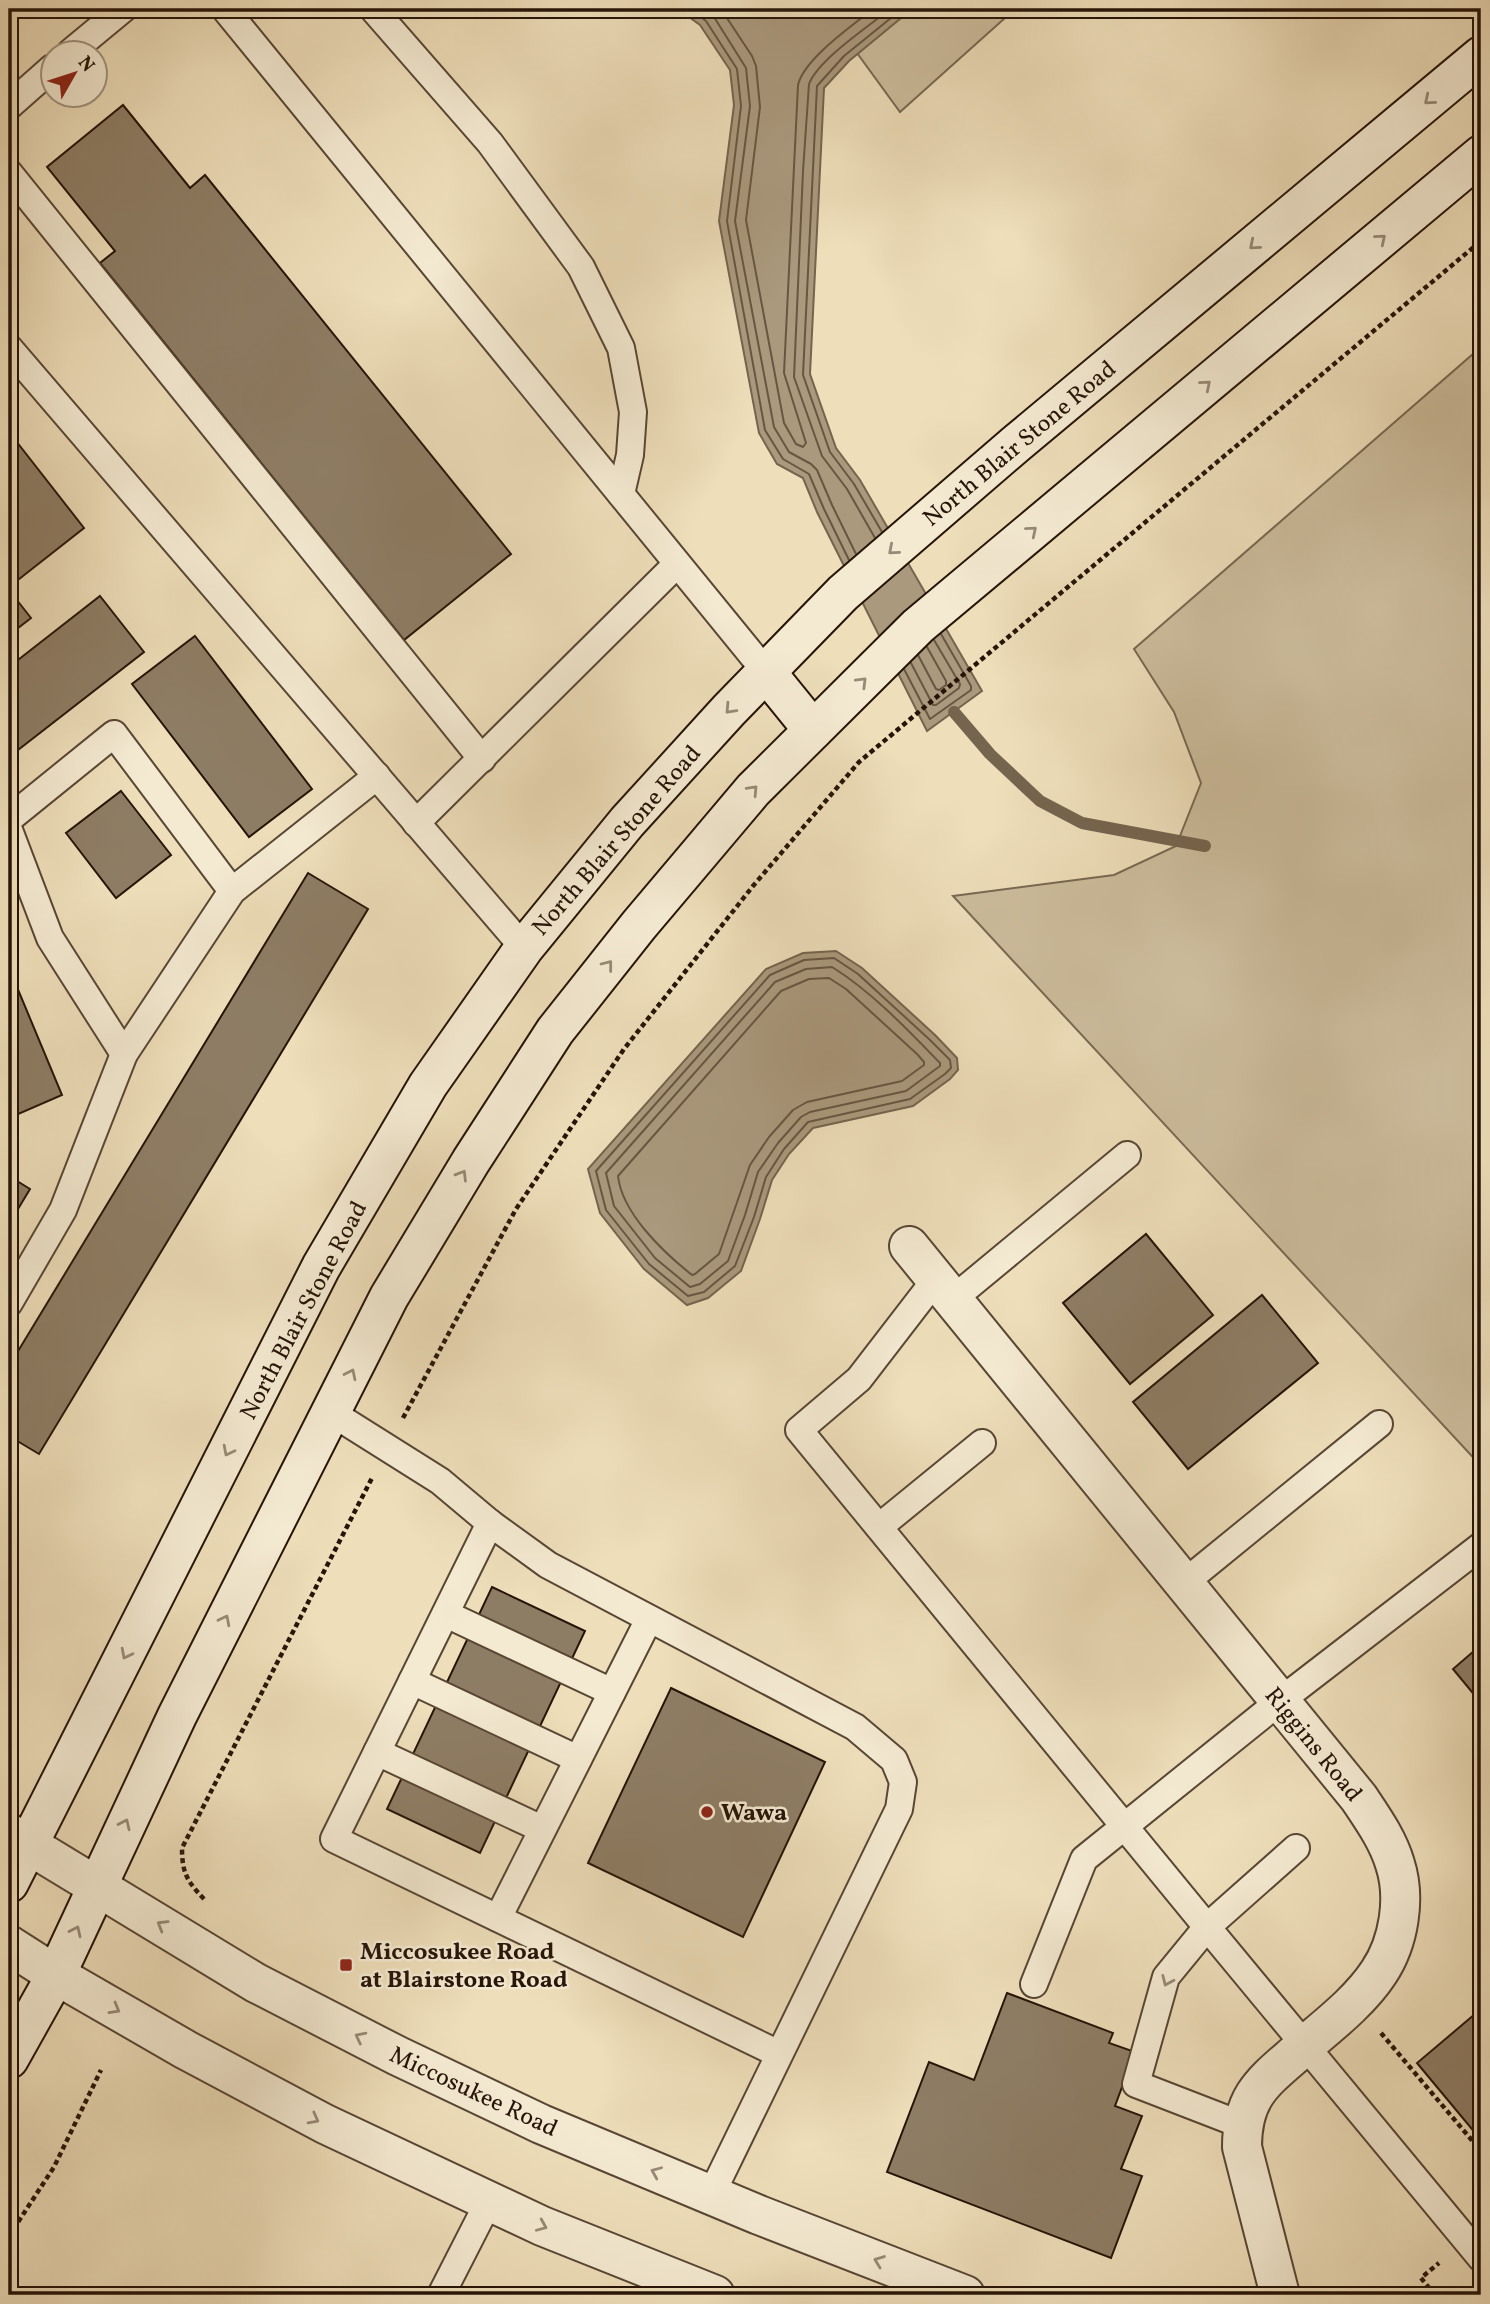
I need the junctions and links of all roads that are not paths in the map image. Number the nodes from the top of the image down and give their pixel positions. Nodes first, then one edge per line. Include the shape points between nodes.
1 (123, 9) edge
2 (225, 9) edge
3 (373, 9) edge
4 (88, 38) edge
5 (1481, 56) edge
6 (38, 80) edge
7 (9, 106) edge
8 (1481, 155) edge
9 (9, 173) edge
10 (9, 348) edge
11 (621, 494) junction
12 (677, 564) junction
13 (766, 672) junction
14 (813, 730) junction
15 (482, 759) junction
16 (377, 776) junction
17 (9, 819) edge
18 (416, 823) junction
19 (9, 830) edge
20 (232, 891) junction
21 (524, 948) junction
22 (124, 1054) junction
23 (1127, 1155) dead end
24 (909, 1246) dead end
25 (944, 1289) junction
26 (9, 1303) edge
27 (332, 1413) junction
28 (1379, 1424) dead end
29 (982, 1443) dead end
30 (490, 1524) junction
31 (879, 1527) junction
32 (1481, 1546) edge
33 (1184, 1583) junction
34 (446, 1614) junction
35 (649, 1619) junction
36 (412, 1681) junction
37 (612, 1692) junction
38 (1280, 1701) junction
39 (377, 1752) junction
40 (578, 1759) junction
41 (1125, 1826) junction
42 (542, 1829) junction
43 (19, 1840) edge
44 (1296, 1848) dead end
45 (9, 1883) edge
46 (96, 1886) junction
47 (498, 1918) junction
48 (1207, 1927) junction
49 (9, 1945) edge
50 (56, 1975) junction
51 (1034, 1984) dead end
52 (1305, 2046) junction
53 (779, 2054) junction
54 (9, 2059) edge
55 (1242, 2125) junction
56 (711, 2195) junction
57 (489, 2201) junction
58 (1481, 2258) edge
59 (441, 2295) edge
60 (715, 2295) edge
61 (965, 2295) edge
62 (1280, 2295) edge

1 - 4 lane
2 - 11 lane
3 - 11 lane via 490,143 581,267 621,348 633,412 631,455
5 -> 13 main road, North Blair Stone Road via 904,540 843,593
6 - 7 lane
14 -> 8 main road via 918,626
9 - 15 lane
10 - 16 lane
11 - 12 lane
12 - 13 lane
12 - 15 lane
13 - 14 main road
13 -> 21 main road, North Blair Stone Road via 627,822
27 -> 14 main road via 389,1297 555,1031 753,790
15 - 18 lane
16 - 18 lane
16 - 20 lane
17 - 20 lane via 114,734
18 - 21 lane
19 - 22 lane via 50,938
20 - 22 lane
21 -> 43 main road, North Blair Stone Road via 428,1085 321,1266
22 - 26 lane via 63,1210
23 - 25 lane
24 - 25 main road, Riggins Road
25 - 31 lane via 859,1380 799,1430
25 - 33 main road, Riggins Road
27 - 30 lane via 440,1481
46 -> 27 main road
28 - 33 lane
29 - 31 lane
30 - 34 lane
30 - 35 lane via 548,1565
31 - 41 lane
32 - 38 lane
33 - 38 main road, Riggins Road
34 - 36 lane
34 - 37 lane
35 - 37 lane
35 - 53 lane via 855,1727 894,1760 903,1782 899,1809
36 - 39 lane
36 - 40 lane
37 - 40 lane
38 - 41 lane
38 - 52 main road, Riggins Road via 1381,1830 1396,1865 1400,1904 1395,1942 1380,1972
39 - 42 lane
39 - 47 lane via 334,1839
40 - 42 lane
41 - 48 lane
41 - 51 lane via 1084,1859
42 - 47 lane
43 - 45 main road, North Blair Stone Road
43 - 46 main road, Miccosukee Road
44 - 48 lane
50 -> 46 main road
56 -> 46 main road, Miccosukee Road via 541,2124 398,2056 256,1983
47 - 53 lane
48 - 52 lane
48 -> 55 lane via 1166,1977 1136,2084
49 - 50 main road
50 - 54 main road
50 -> 57 main road via 324,2124
52 - 55 main road, Riggins Road via 1266,2080 1251,2099
52 - 58 lane
53 - 56 lane
55 - 62 main road, Riggins Road via 1242,2147
61 -> 56 main road, Miccosukee Road
57 - 59 lane
57 -> 60 main road

